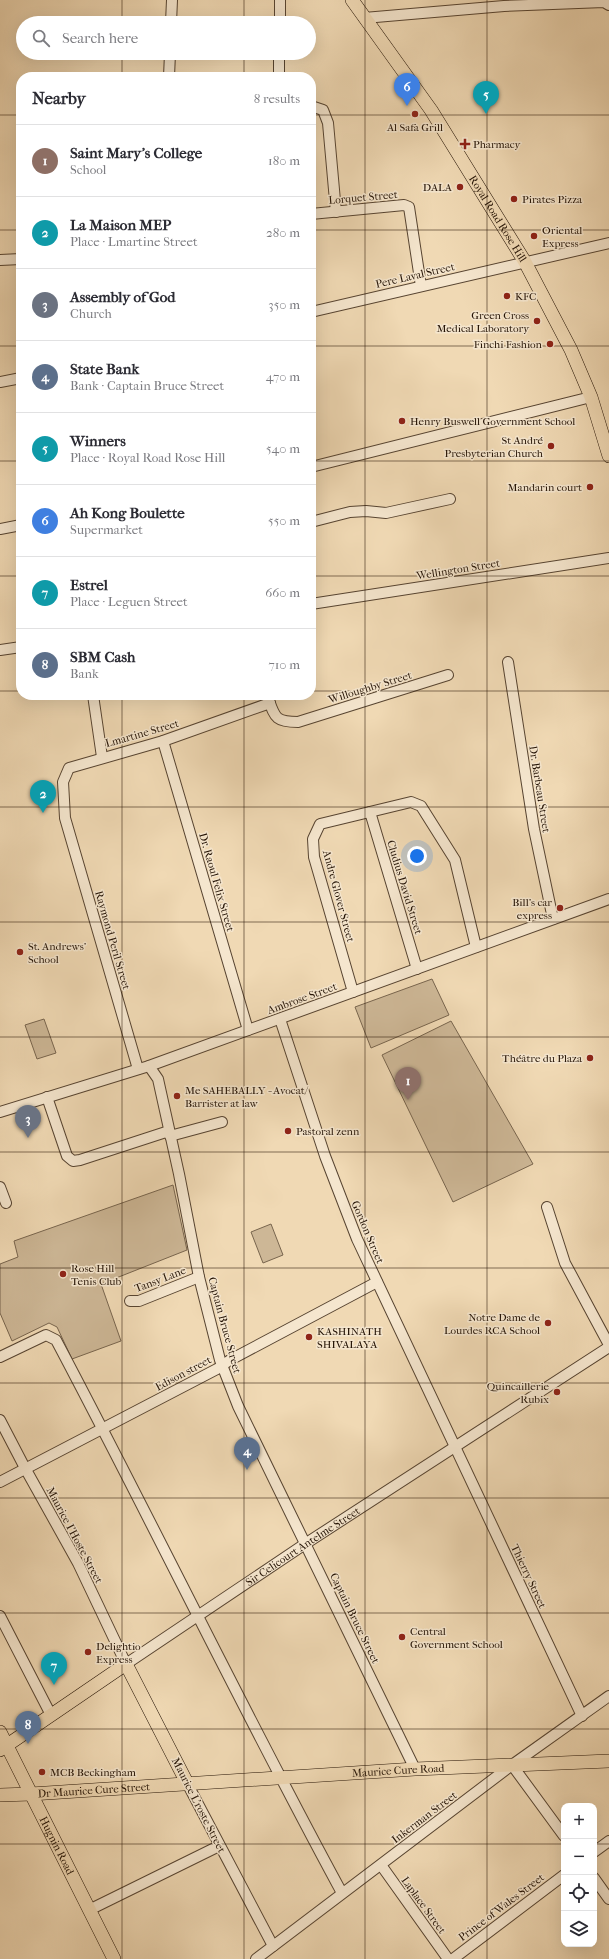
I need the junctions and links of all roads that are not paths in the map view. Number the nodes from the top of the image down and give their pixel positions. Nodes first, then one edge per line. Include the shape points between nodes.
1 (172, 0) edge
2 (280, 0) edge
3 (352, 0) edge
4 (502, 3) edge
5 (609, 5) edge
6 (171, 16) edge
7 (280, 16) edge
8 (364, 18) junction
9 (170, 60) edge
10 (279, 60) edge
11 (169, 72) edge
12 (279, 72) edge
13 (316, 108) edge
14 (336, 212) junction
15 (316, 214) edge
16 (609, 243) edge
17 (16, 259) edge
18 (0, 260) edge
19 (525, 262) junction
20 (421, 286) junction
21 (316, 311) edge
22 (16, 379) edge
23 (0, 382) edge
24 (591, 397) junction
25 (609, 456) edge
26 (316, 466) edge
27 (450, 499) dead end
28 (316, 521) edge
29 (16, 526) edge
30 (0, 529) edge
31 (609, 558) edge
32 (316, 603) edge
33 (16, 648) edge
34 (0, 650) edge
35 (508, 662) dead end
36 (448, 675) dead end
37 (94, 700) edge
38 (266, 700) edge
39 (269, 700) edge
40 (163, 741) junction
41 (102, 757) junction
42 (370, 812) junction
43 (65, 818) joint
44 (609, 899) edge
45 (553, 920) junction
46 (476, 948) junction
47 (417, 969) junction
48 (353, 992) junction
49 (280, 1019) junction
50 (248, 1030) junction
51 (149, 1066) junction
52 (138, 1069) junction
53 (47, 1097) junction
54 (0, 1112) edge
55 (222, 1122) dead end
56 (170, 1133) junction
57 (0, 1187) edge
58 (6, 1203) dead end
59 (547, 1206) dead end
60 (199, 1277) junction
61 (377, 1282) junction
62 (130, 1301) dead end
63 (609, 1346) edge
64 (0, 1357) edge
65 (222, 1366) junction
66 (0, 1420) edge
67 (103, 1428) junction
68 (456, 1446) junction
69 (25, 1468) junction
70 (0, 1482) edge
71 (305, 1544) junction
72 (0, 1616) edge
73 (197, 1616) junction
74 (126, 1664) junction
75 (609, 1696) edge
76 (52, 1715) junction
77 (582, 1716) junction
78 (0, 1732) edge
79 (4, 1748) edge
80 (609, 1761) edge
81 (512, 1765) junction
82 (415, 1769) junction
83 (279, 1778) junction
84 (187, 1783) junction
85 (0, 1794) edge
86 (31, 1794) junction
87 (561, 1832) edge
88 (609, 1841) edge
89 (219, 1846) junction
90 (597, 1850) edge
91 (381, 1865) junction
92 (561, 1877) edge
93 (597, 1882) edge
94 (342, 1893) junction
95 (609, 1899) edge
96 (89, 1910) junction
97 (273, 1946) junction
98 (114, 1959) edge
99 (256, 1959) edge
100 (448, 1959) edge
101 (453, 1959) edge

1 - 6 street
2 - 7 street
3 - 8 main road, Royal Road Rose Hill
4 - 5 street via 604,2
4 - 8 street
8 - 19 main road, Royal Road Rose Hill via 431,110
9 - 11 street
10 - 12 street
13 - 14 street via 323,110 328,123
14 - 15 street, Lorquet Street
14 - 20 street, Lorquet Street via 404,205 409,207
16 - 19 street, Pere Laval Street
17 - 18 street
19 - 20 street, Pere Laval Street
19 - 24 main road, Royal Road Rose Hill via 571,350
20 - 21 street, Pere Laval Street
22 - 23 street
24 - 25 main road, Royal Road Rose Hill
24 - 26 street
27 - 28 street via 386,513 350,512
29 - 30 street
31 - 32 street, Wellington Street
33 - 34 street
35 - 45 street, Dr. Barbeau Street via 534,829
36 - 39 street, Willoughby Street via 298,722 282,722 276,717
37 - 41 street
38 - 40 street, Lmartine Street
40 - 41 street, Lmartine Street
40 - 50 street, Dr. Raoul Felix Street
41 - 43 street, Lmartine Street via 69,768 63,782
42 - 46 street, Andre Glover Street via 411,802 421,806 455,860
42 - 47 street, Cludius David Street
42 - 48 street, Andre Glover Street via 320,824 313,839 314,857
43 - 52 street, Raymond Peril Street
44 - 45 street, Ambrose Street
45 - 46 street, Ambrose Street
46 - 47 street, Ambrose Street
47 - 48 street, Ambrose Street
48 - 49 street, Ambrose Street
49 - 50 street, Ambrose Street
49 - 61 street, Gordon Street via 325,1156 357,1239
50 - 51 street, Ambrose Street
51 - 52 street, Ambrose Street
51 - 56 street, Captain Bruce Street via 158,1079
52 - 53 street, Ambrose Street
53 - 54 street, Ambrose Street
53 - 56 street via 67,1156 73,1160
55 - 56 street
56 - 60 street, Captain Bruce Street
57 - 58 street
59 - 63 street via 566,1264
60 - 62 street, Tansy Lane via 139,1301
60 - 65 street, Captain Bruce Street
61 - 65 street, Edison street
61 - 68 street, Gordon Street
63 - 68 street, Sir Celicourt Antelme Street
64 - 67 street via 46,1335 56,1340
65 - 67 street, Edison street
65 - 71 street, Captain Bruce Street via 238,1406
66 - 69 street, Maurice I'Hoste Street
67 - 69 street, Edison street
67 - 73 street
68 - 71 street, Sir Celicourt Antelme Street
68 - 77 street, Thierry Street
69 - 70 street, Edison street
69 - 74 street, Maurice I'Hoste Street via 78,1563
71 - 73 street, Sir Celicourt Antelme Street
71 - 82 street, Captain Bruce Street
72 - 76 street
73 - 74 street, Sir Celicourt Antelme Street
73 - 83 street
74 - 76 main road, Sir Celicourt Antelme Street
74 - 84 main road, Maurice L'roste Street
75 - 77 street, Inkerman Street
76 - 79 main road, Sir Celicourt Antelme Street
77 - 81 street, Inkerman Street
78 - 79 main road, Hugnin Road
79 - 86 main road, Hugnin Road
80 - 81 main road, Maurice Cure Road
81 - 82 main road, Maurice Cure Road
81 - 87 street
81 - 91 street, Inkerman Street
82 - 83 main road, Maurice Cure Road
83 - 84 main road, Maurice Cure Road
83 - 94 street
84 - 86 main road, Dr Maurice Cure Street
84 - 89 street, Maurice L'roste Street
85 - 86 main road, Dr Maurice Cure Street
86 - 96 main road, Hugnin Road
88 - 90 street
89 - 96 street
89 - 97 street, Maurice L'roste Street
91 - 94 street, Inkerman Street
91 - 100 street, Laplace Street
92 - 101 street, Prince of Wales Street
93 - 95 street
94 - 97 street, Inkerman Street
96 - 98 main road, Hugnin Road
97 - 99 street, Inkerman Street

